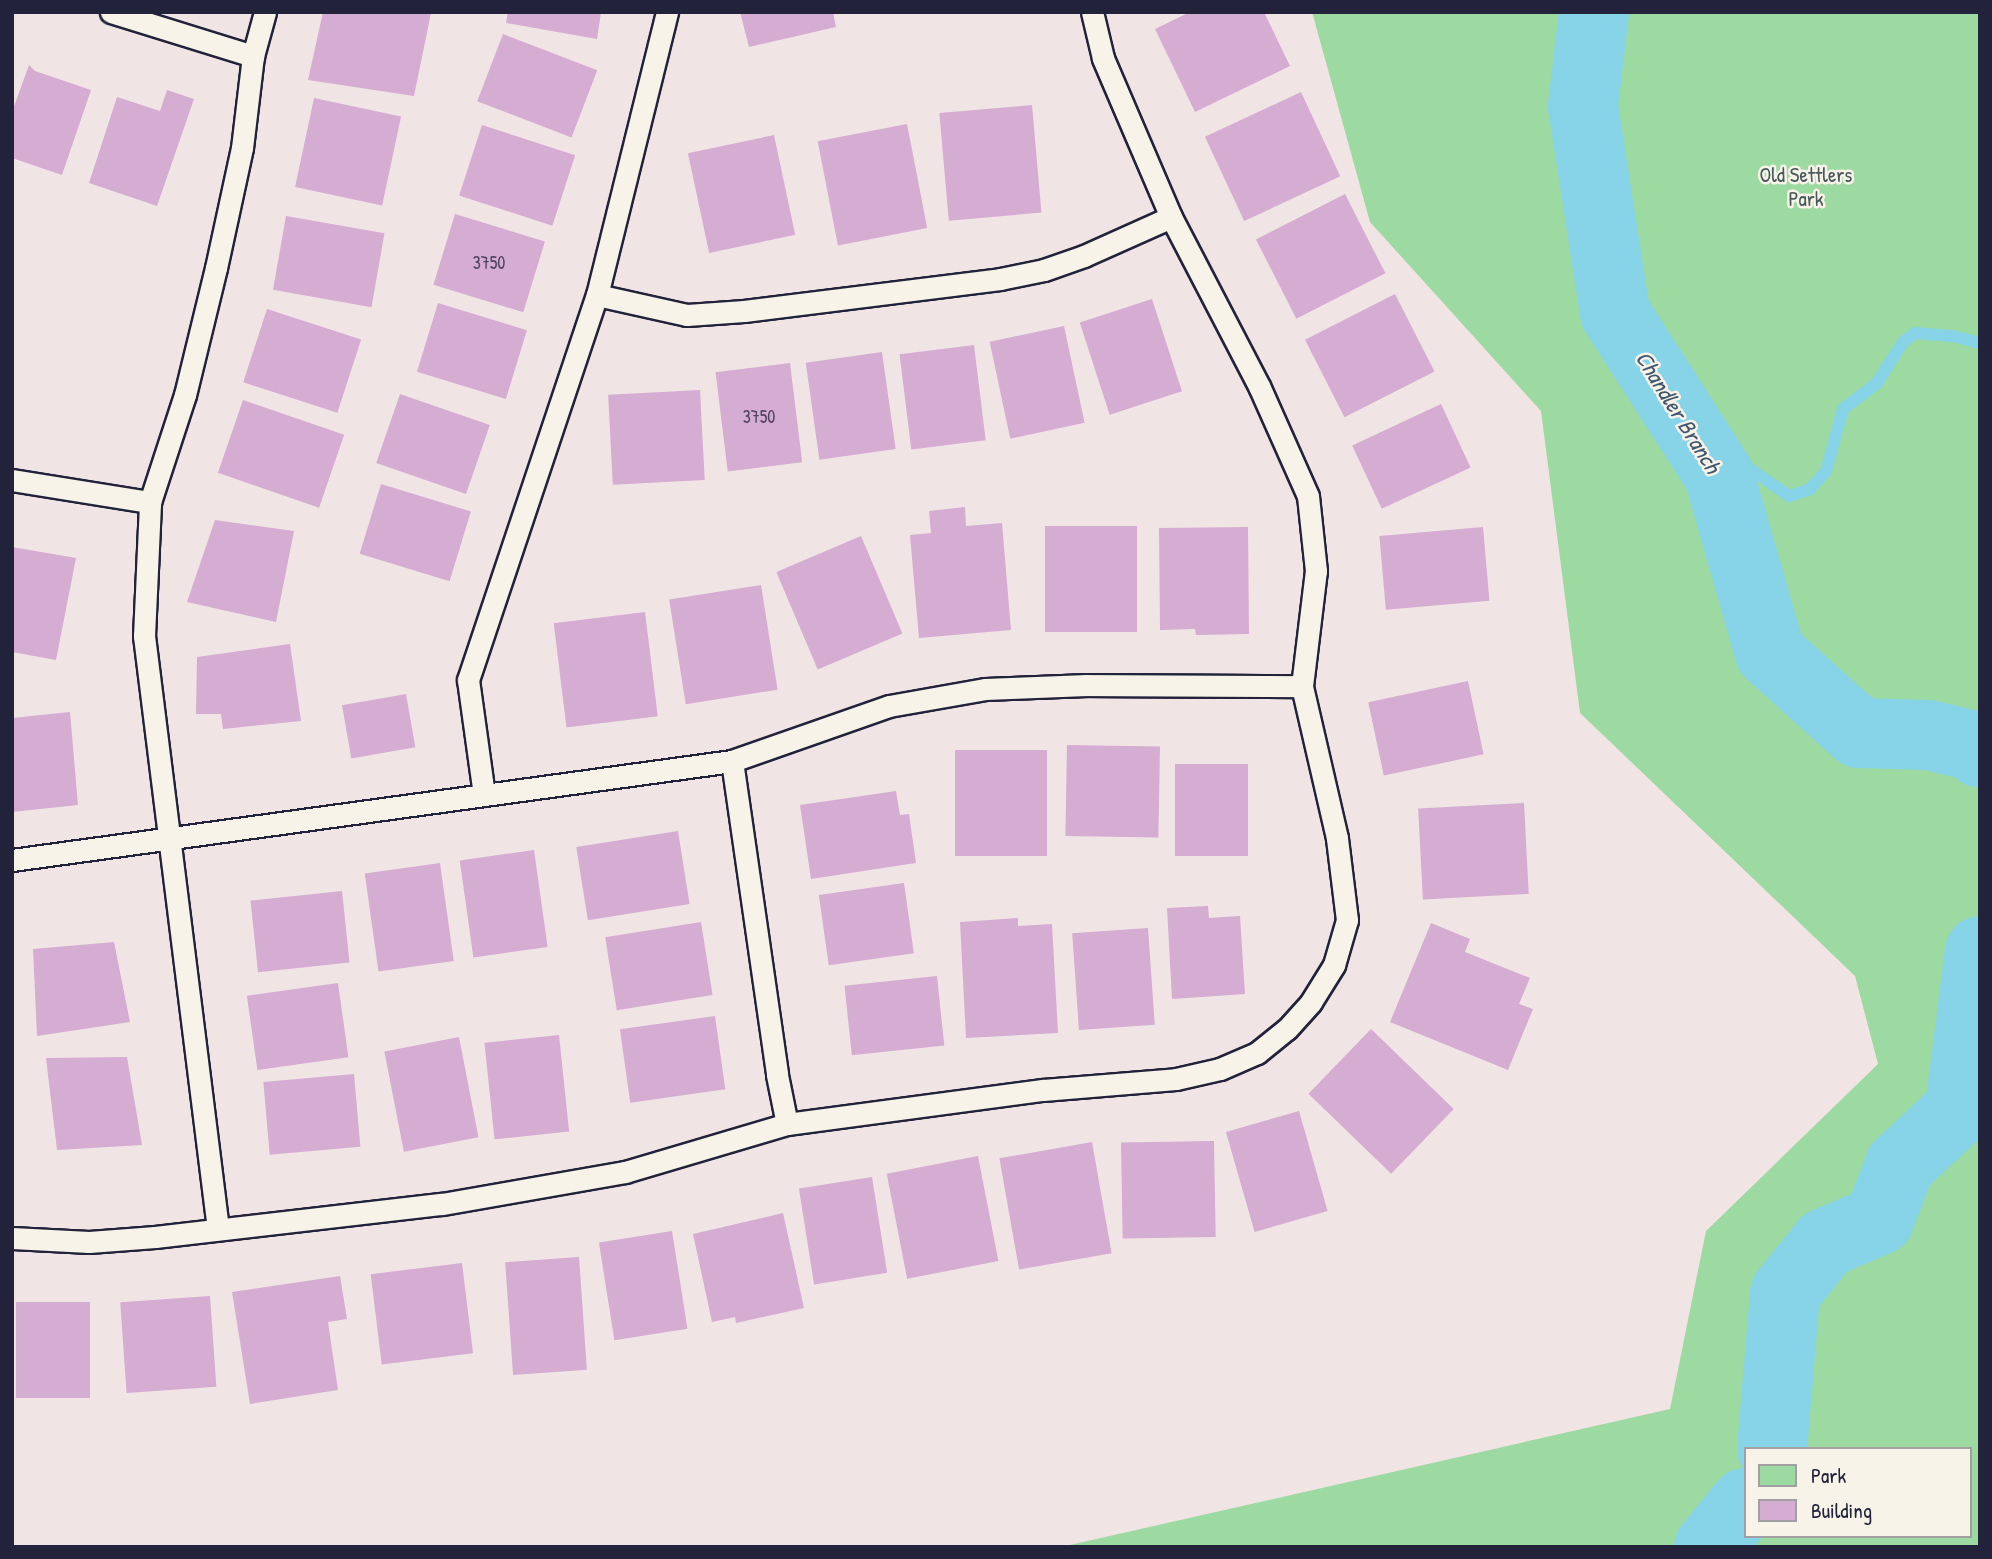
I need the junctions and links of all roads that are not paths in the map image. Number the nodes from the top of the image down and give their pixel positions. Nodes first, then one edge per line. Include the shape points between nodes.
1 (111, 12) edge
2 (265, 12) edge
3 (667, 12) edge
4 (1092, 12) edge
5 (253, 56) junction
6 (1171, 216) junction
7 (597, 295) junction
8 (12, 480) edge
9 (150, 502) junction
10 (1302, 686) junction
11 (732, 761) junction
12 (484, 795) junction
13 (171, 840) junction
14 (12, 860) edge
15 (787, 1124) junction
16 (218, 1229) junction
17 (12, 1238) edge

1 - 5 lane
2 - 5 lane
3 - 7 lane
4 - 6 lane via 1102,58
5 - 9 lane via 242,148 216,268 185,395
6 - 7 lane via 1084,256 1000,279 687,315
6 - 10 lane via 1259,386 1308,496 1316,571
7 - 12 lane via 468,680
8 - 9 lane
9 - 13 lane via 144,636
10 - 11 lane via 985,689 889,706
10 - 15 lane via 1337,838 1348,920 1334,965 1311,1002 1258,1054 1176,1079 1043,1090
11 - 12 lane
11 - 15 lane
12 - 13 lane
13 - 14 lane
13 - 16 lane
15 - 16 lane via 625,1172 442,1204
16 - 17 lane via 89,1242

